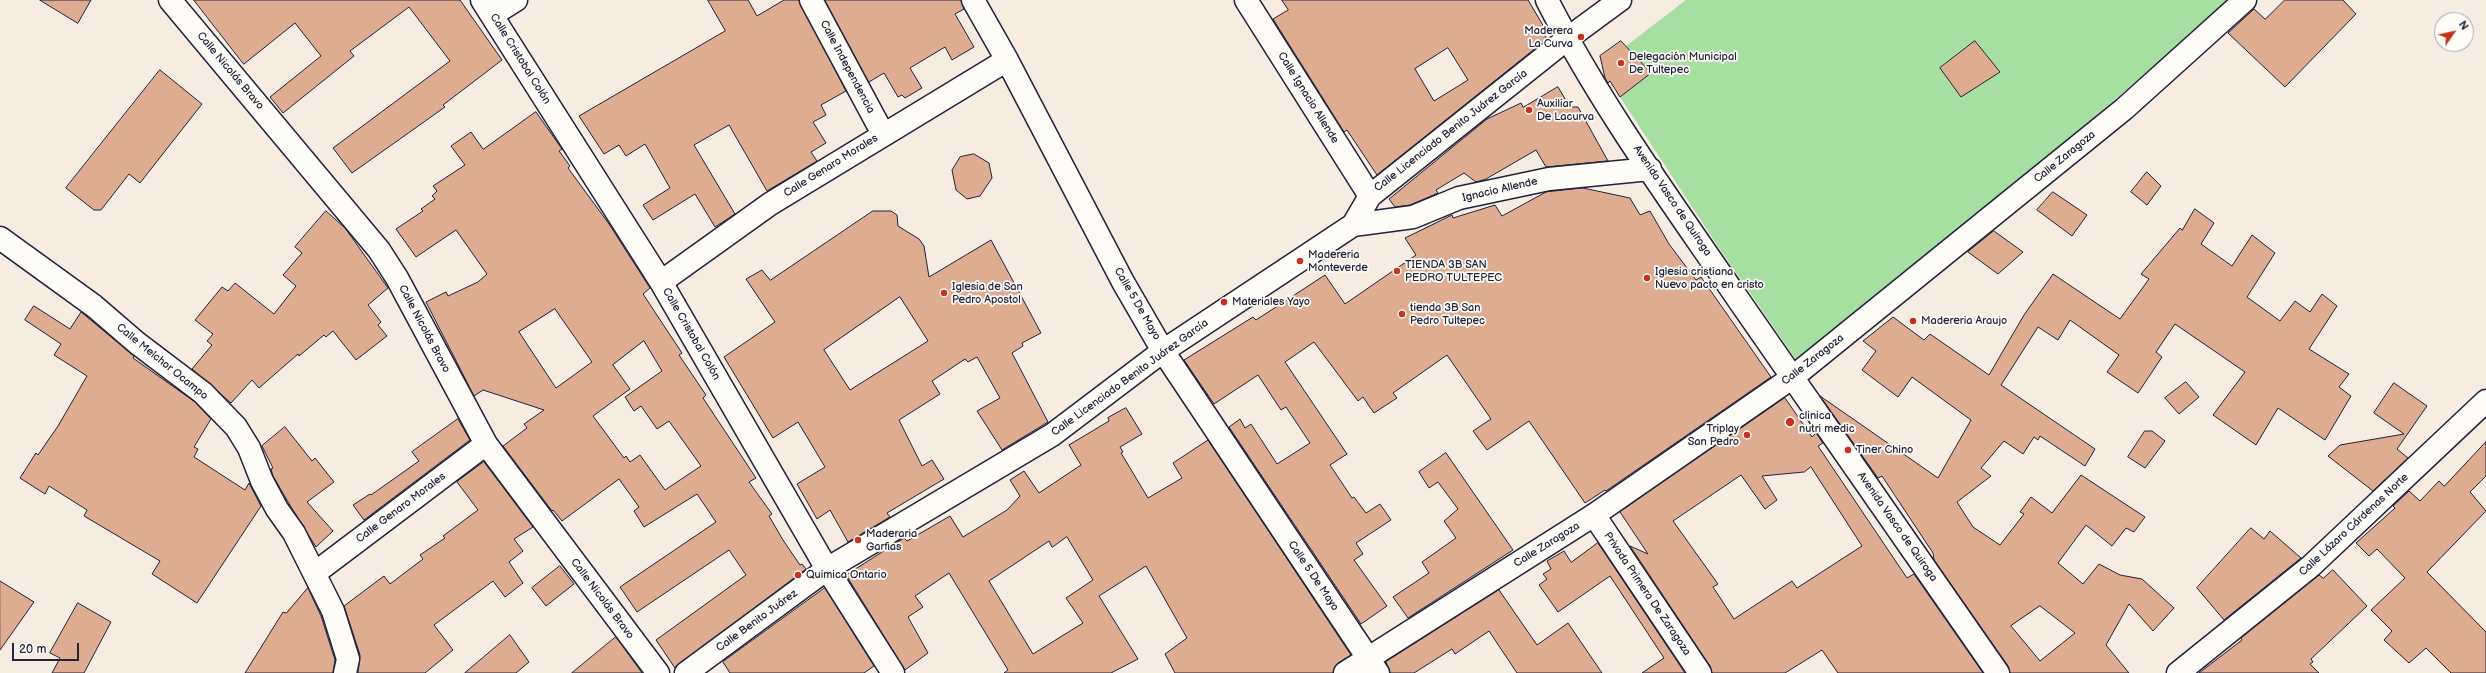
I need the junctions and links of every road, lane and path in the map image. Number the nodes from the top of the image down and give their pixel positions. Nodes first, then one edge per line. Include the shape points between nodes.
1 (170, 0) edge
2 (516, 0) edge
3 (811, 0) edge
4 (973, 0) edge
5 (1246, 0) edge
6 (1547, 0) edge
7 (1620, 0) edge
8 (2245, 0) edge
9 (487, 7) edge
10 (1567, 39) junction
11 (1007, 60) junction
12 (883, 134) junction
13 (1650, 169) junction
14 (1370, 196) junction
15 (1353, 225) junction
16 (0, 238) edge
17 (661, 282) junction
18 (1164, 351) junction
19 (1793, 377) junction
20 (2486, 401) edge
21 (486, 444) junction
22 (1594, 515) junction
23 (827, 569) junction
24 (315, 573) junction
25 (1373, 666) edge
26 (345, 673) edge
27 (658, 673) edge
28 (686, 673) edge
29 (893, 673) edge
30 (1345, 673) edge
31 (1700, 673) edge
32 (1998, 673) edge
33 (2178, 673) edge

1 - 21 street, Calle Nicolás Bravo via 379,250 397,278
2 - 9 street
3 - 12 street, Calle Independencia
4 - 11 street, Calle 5 De Mayo
5 - 14 street, Calle Ignacio Allende
6 - 10 street, Avenida Vasco de Quiroga
7 - 10 street, Calle Licenciado Benito Juárez García
8 - 19 street, Calle Zaragoza via 2124,109
9 - 17 street, Calle Cristobal Colón
10 - 13 street, Avenida Vasco de Quiroga
10 - 14 street, Calle Licenciado Benito Juárez García
11 - 12 street, Calle Genaro Morales
11 - 18 street, Calle 5 De Mayo via 1123,282
12 - 17 street, Calle Genaro Morales via 770,204
13 - 15 street, Ignacio Allende via 1549,179 1459,198 1413,217
13 - 19 street, Avenida Vasco de Quiroga
14 - 15 street, Calle Licenciado Benito Juárez García
15 - 18 street, Calle Licenciado Benito Juárez García
16 - 24 street, Calle Melchor Ocampo via 94,306 137,343 204,393 236,427 249,448 277,509 294,533
17 - 23 street, Calle Cristobal Colón
18 - 23 street, Calle Licenciado Benito Juárez García via 1052,435
18 - 25 street, Calle 5 De Mayo
19 - 22 street, Calle Zaragoza
19 - 32 street, Avenida Vasco de Quiroga
20 - 33 street, Calle Lázaro Cárdenas Norte via 2311,566
21 - 24 street, Calle Genaro Morales
21 - 27 street, Calle Nicolás Bravo
22 - 25 street, Calle Zaragoza
22 - 31 street, Privada Primera De Zaragoza
23 - 28 street, Calle Benito Juárez
23 - 29 street, Calle Cristobal Colón
24 - 26 street, Calle Melchor Ocampo via 343,640 348,659
25 - 30 street, Calle Zaragoza

